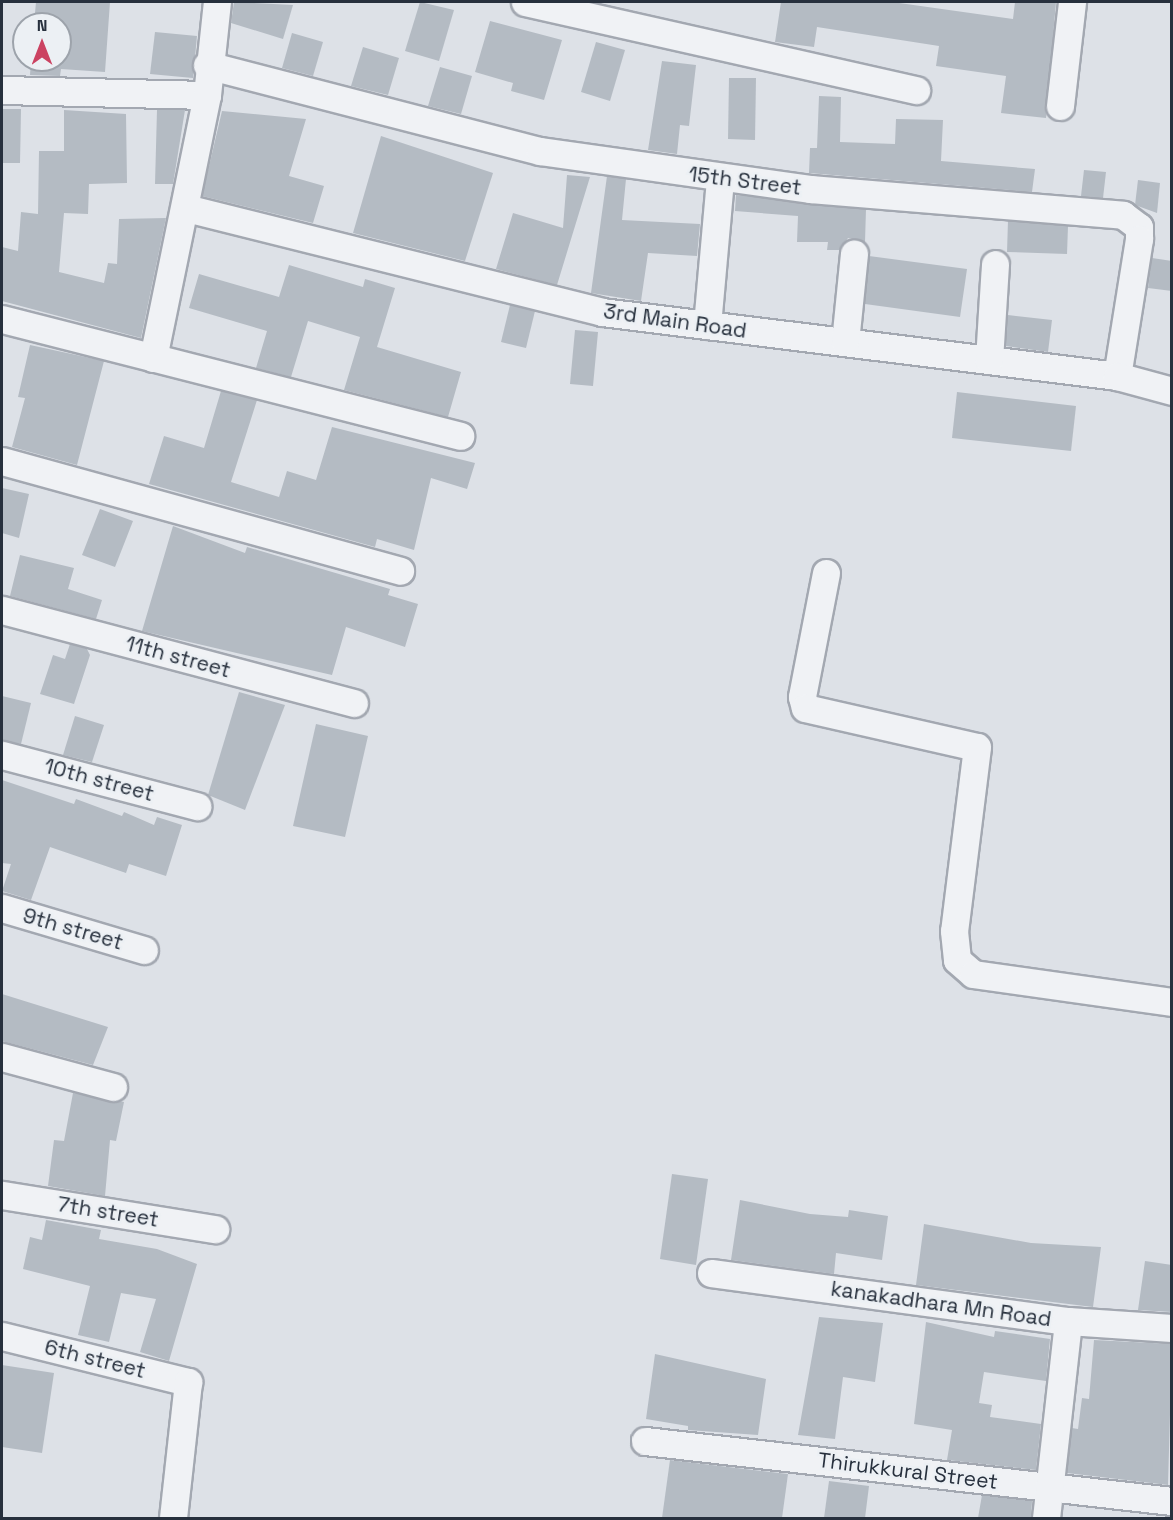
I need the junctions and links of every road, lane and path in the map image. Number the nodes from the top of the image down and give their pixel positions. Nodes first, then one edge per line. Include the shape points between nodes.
1 (217, 2) edge
2 (525, 2) edge
3 (1072, 2) edge
4 (207, 65) junction
5 (2, 90) edge
6 (916, 90) dead end
7 (207, 95) junction
8 (1060, 105) dead end
9 (720, 177) junction
10 (186, 208) junction
11 (854, 253) dead end
12 (995, 264) dead end
13 (2, 319) edge
14 (707, 325) junction
15 (845, 342) junction
16 (153, 358) junction
17 (989, 360) junction
18 (1117, 376) junction
19 (1172, 391) edge
20 (460, 436) dead end
21 (2, 461) edge
22 (400, 571) dead end
23 (826, 573) dead end
24 (2, 610) edge
25 (354, 703) dead end
26 (2, 755) edge
27 (196, 806) dead end
28 (2, 908) edge
29 (144, 950) dead end
30 (1172, 1002) edge
31 (2, 1057) edge
32 (113, 1088) dead end
33 (2, 1196) edge
34 (215, 1229) dead end
35 (711, 1273) dead end
36 (1068, 1320) junction
37 (1172, 1328) edge
38 (2, 1336) edge
39 (645, 1441) dead end
40 (1049, 1488) junction
41 (1172, 1501) edge
42 (173, 1518) edge
43 (1046, 1518) edge

1 - 4 street
2 - 6 street
3 - 8 street
4 - 7 street
4 - 9 street, 15th Street via 540,152
5 - 7 street
7 - 10 street
9 - 14 street
9 - 18 street, 15th Street via 1133,220 1139,239
10 - 14 street, 3rd Main Road via 602,312
10 - 16 street
11 - 15 street
12 - 17 street
13 - 16 street
14 - 15 street, 3rd Main Road
15 - 17 street, 3rd Main Road
16 - 20 street
17 - 18 street, 3rd Main Road
18 - 19 street, 3rd Main Road
21 - 22 street
23 - 30 street via 802,697 805,708 977,747 954,931 957,960 973,974
24 - 25 street, 11th street
26 - 27 street, 10th street
28 - 29 street, 9th street
31 - 32 street
33 - 34 street, 7th street
35 - 36 street, kanakadhara Mn Road
36 - 37 street, kanakadhara Mn Road
36 - 40 street
38 - 42 street, 6th street via 188,1382
39 - 40 street, Thirukkural Street
40 - 41 street, Thirukkural Street
40 - 43 street

